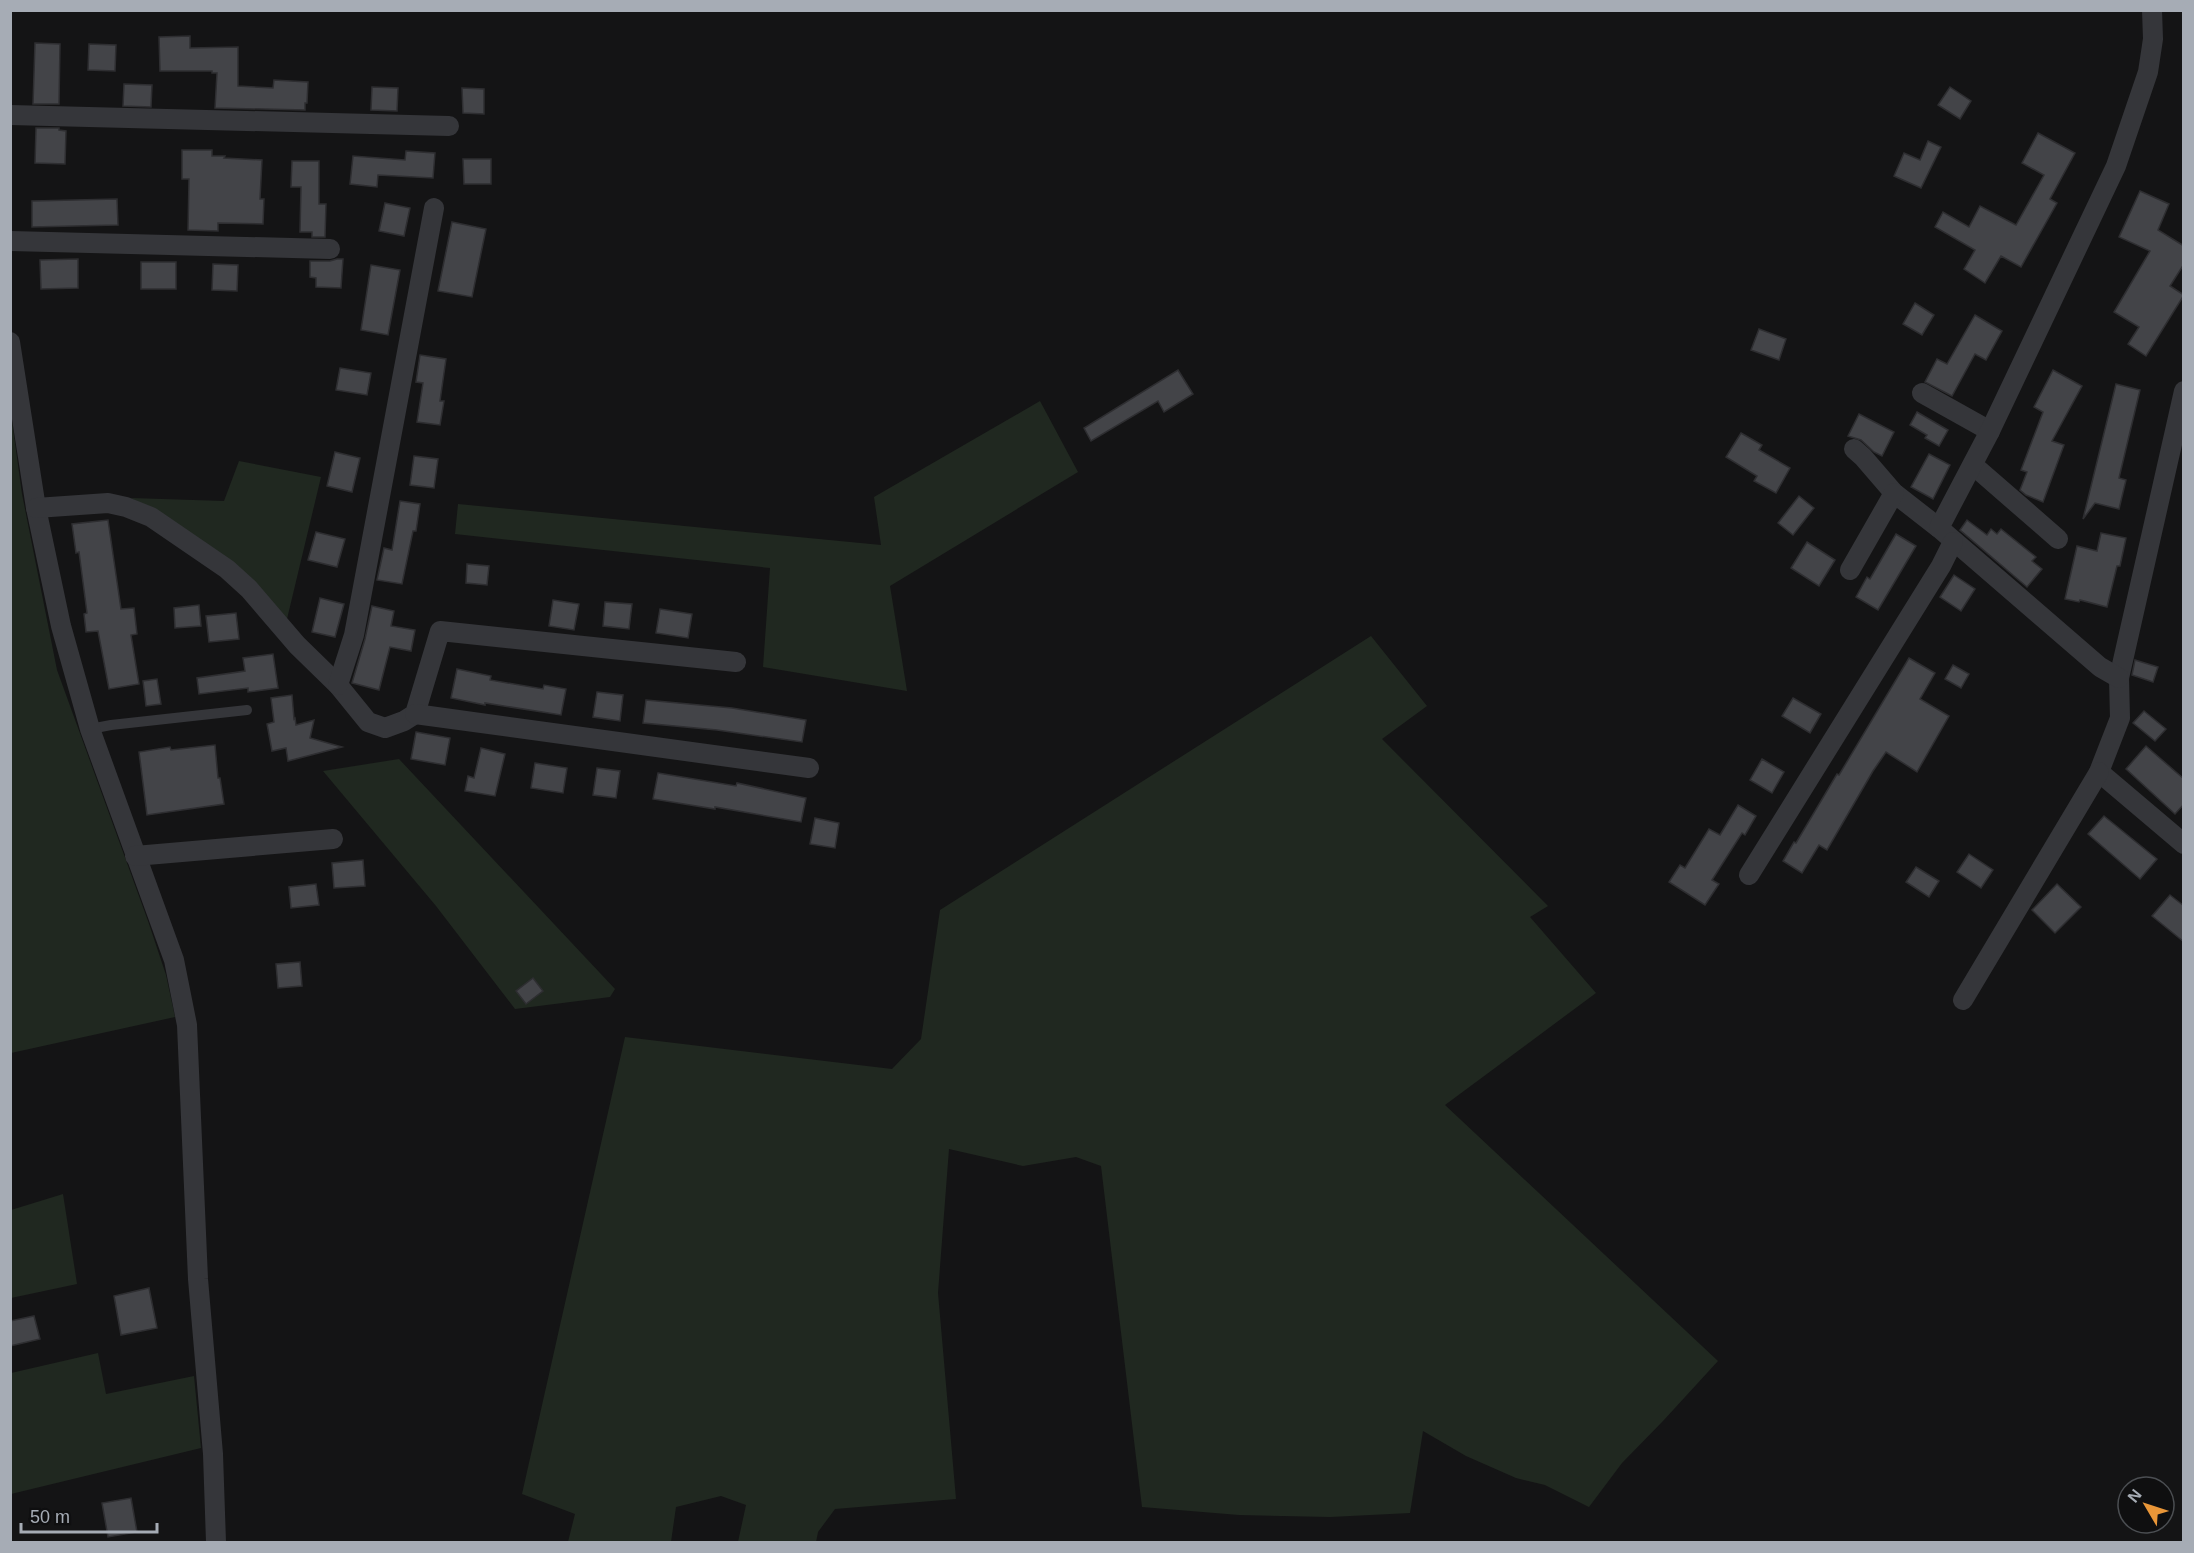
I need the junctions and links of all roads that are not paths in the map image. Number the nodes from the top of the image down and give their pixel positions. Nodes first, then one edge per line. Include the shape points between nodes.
1 (2152, 10) edge
2 (10, 115) edge
3 (449, 126) dead end
4 (434, 208) dead end
5 (10, 241) edge
6 (330, 249) dead end
7 (10, 342) edge
8 (2184, 391) edge
9 (1922, 393) dead end
10 (1990, 431) junction
11 (1854, 449) dead end
12 (1973, 465) junction
13 (1894, 494) junction
14 (36, 508) junction
15 (1939, 528) junction
16 (2058, 539) dead end
17 (1953, 542) junction
18 (1850, 570) dead end
19 (736, 662) dead end
20 (2119, 678) junction
21 (338, 685) junction
22 (247, 710) dead end
23 (415, 714) junction
24 (90, 729) junction
25 (809, 768) dead end
26 (2099, 772) junction
27 (333, 838) dead end
28 (2184, 844) edge
29 (135, 856) junction
30 (1749, 875) dead end
31 (1963, 999) dead end
32 (216, 1542) edge

1 - 10 street via 2148,72 2116,166
2 - 3 street
4 - 21 street via 354,634
5 - 6 street
7 - 14 street
8 - 20 street
9 - 10 street
10 - 12 street
11 - 13 street
12 - 15 street
12 - 16 street
13 - 15 street
13 - 18 street
14 - 21 street via 108,503 151,517 227,569
14 - 24 street via 61,626
15 - 17 street
17 - 20 street via 2100,667
17 - 30 street
19 - 23 street via 440,631
20 - 26 street via 2120,718
21 - 23 street via 368,722 385,728
22 - 24 lane
23 - 25 street
24 - 29 street
26 - 28 street
26 - 31 street
27 - 29 street
29 - 32 street via 174,960 187,1025 198,1279 213,1454

